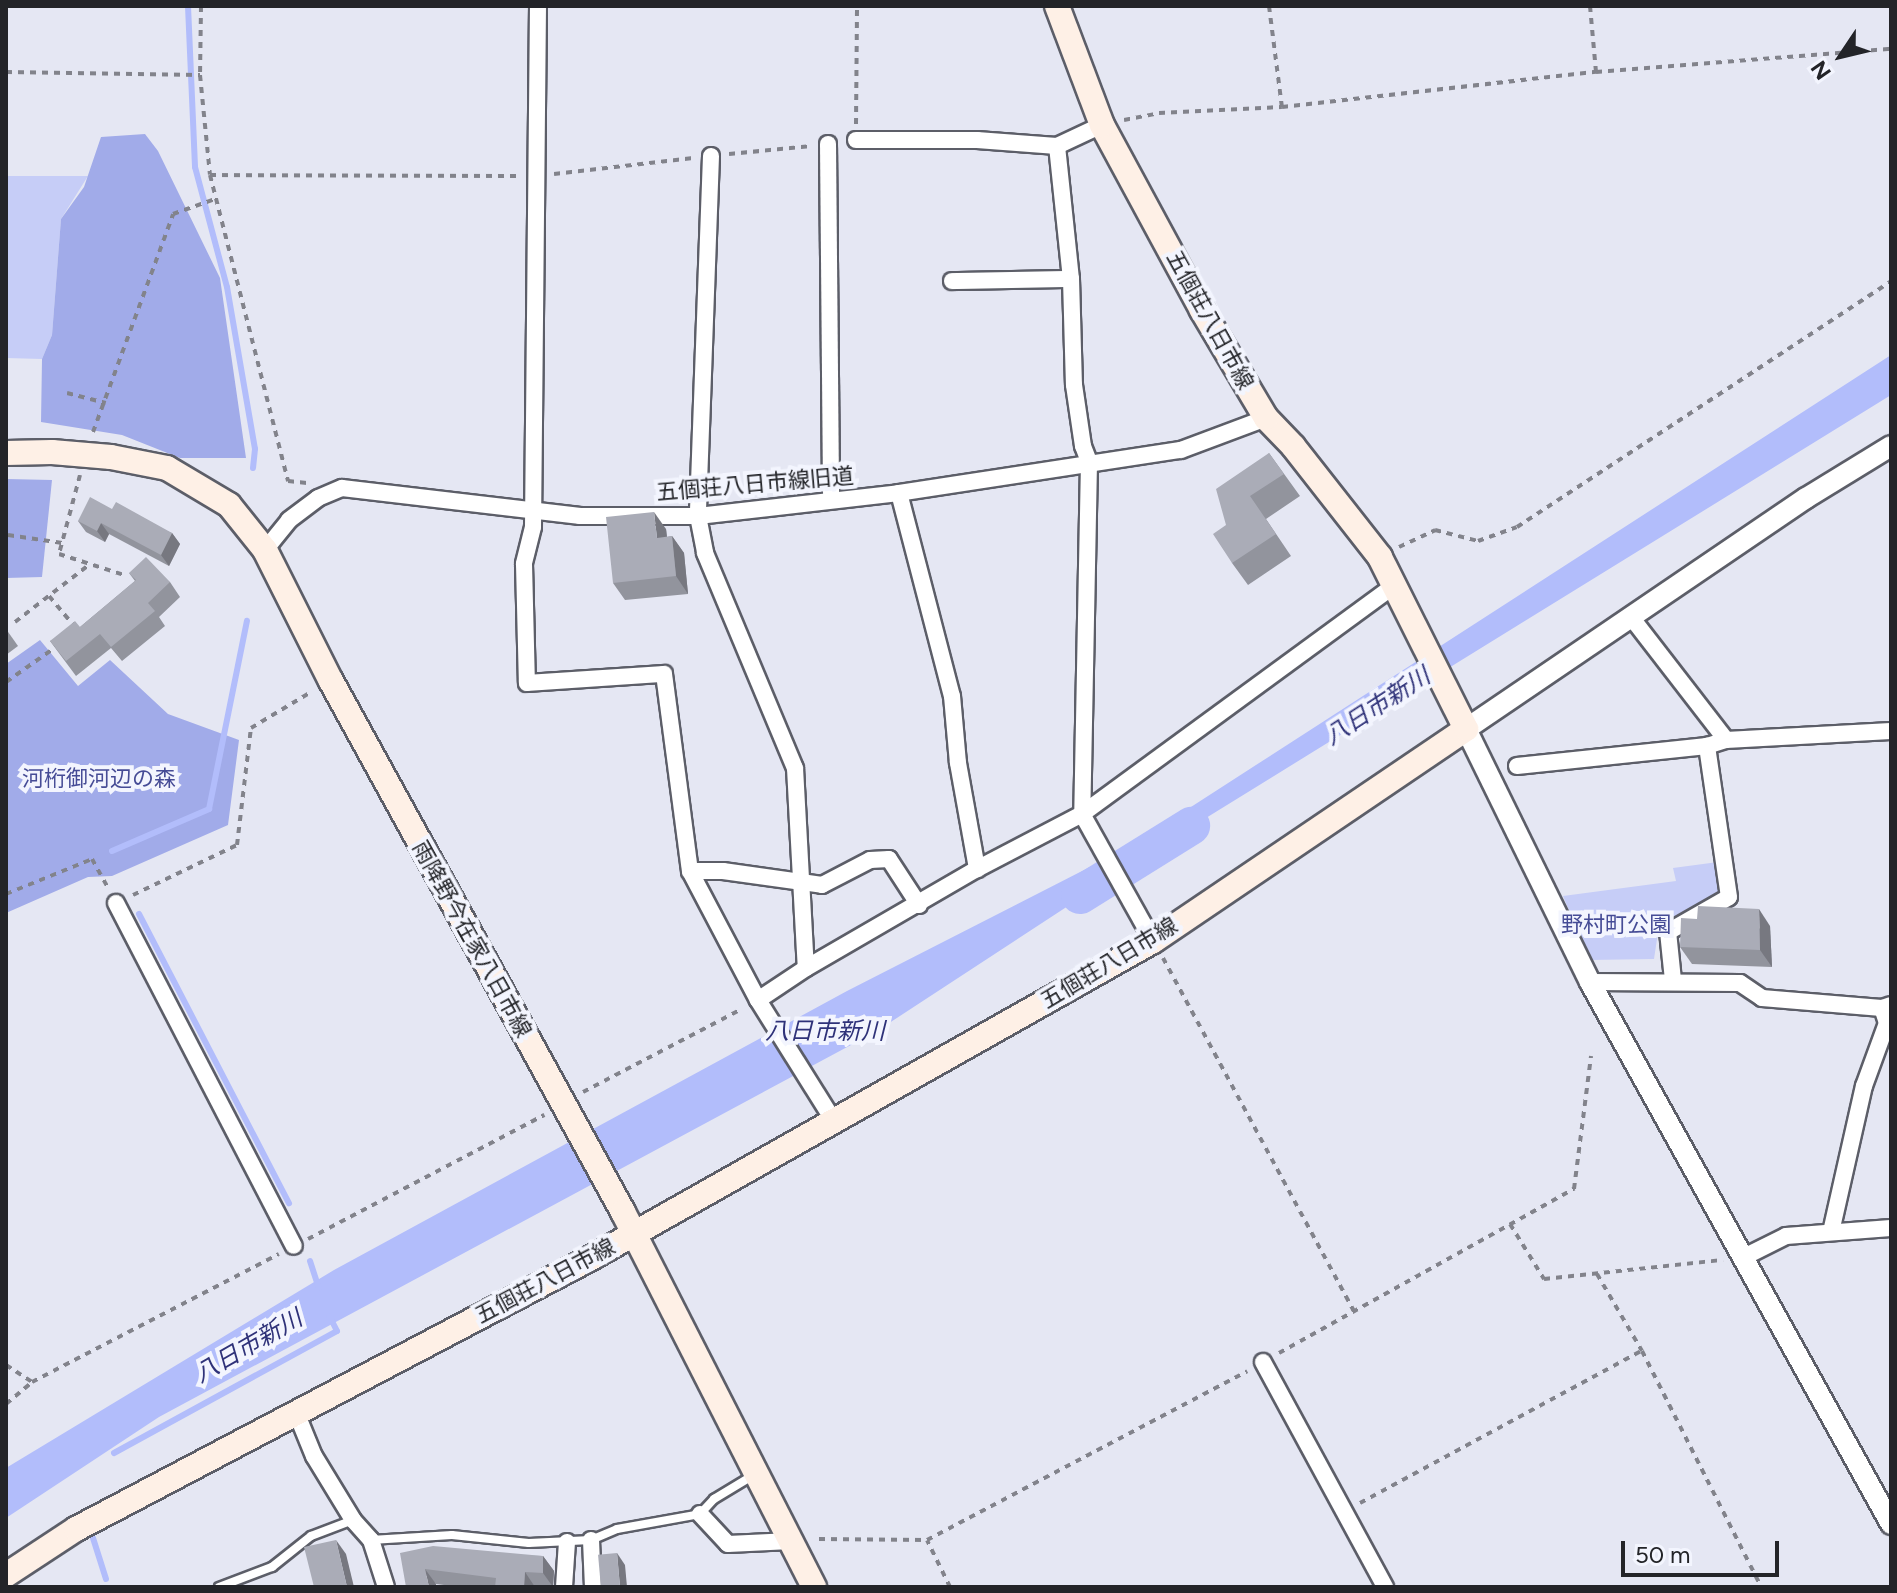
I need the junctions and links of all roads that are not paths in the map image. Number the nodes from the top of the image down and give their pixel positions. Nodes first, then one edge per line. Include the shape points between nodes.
1 (538, 6) edge
2 (1057, 6) edge
3 (1102, 125) junction
4 (856, 140) road end
5 (828, 144) road end
6 (1057, 146) junction
7 (711, 156) road end
8 (1071, 279) junction
9 (952, 281) dead end
10 (1266, 418) junction
11 (1891, 446) edge
12 (6, 453) edge
13 (1089, 462) junction
14 (899, 493) junction
15 (831, 498) junction
16 (532, 512) junction
17 (698, 516) junction
18 (265, 550) junction
19 (1396, 584) junction
20 (1631, 617) junction
21 (1466, 729) junction
22 (1891, 731) edge
23 (1726, 740) junction
24 (1707, 746) junction
25 (1517, 766) dead end
26 (1082, 814) junction
27 (977, 869) junction
28 (690, 871) junction
29 (802, 884) junction
30 (116, 903) road end
31 (919, 905) junction
32 (1153, 941) junction
33 (806, 968) junction
34 (1673, 980) junction
35 (1590, 982) junction
36 (758, 1000) junction
37 (1886, 1007) edge
38 (834, 1121) junction
39 (628, 1222) junction
40 (1891, 1228) edge
41 (1831, 1232) junction
42 (294, 1246) road end
43 (1742, 1258) junction
44 (1263, 1362) road end
45 (296, 1412) junction
46 (756, 1473) junction
47 (700, 1514) junction
48 (353, 1520) junction
49 (1891, 1524) edge
50 (371, 1540) junction
51 (591, 1540) junction
52 (791, 1541) junction
53 (567, 1542) junction
54 (6, 1575) edge
55 (219, 1587) edge
56 (386, 1587) edge
57 (564, 1587) edge
58 (593, 1587) edge
59 (814, 1587) edge
60 (1385, 1587) edge

1 - 16 street
2 - 3 main road, 五個荘八日市線
3 - 6 street
3 - 10 main road, 五個荘八日市線
4 - 6 street
5 - 15 street
6 - 8 street
7 - 17 street
8 - 9 street
8 - 13 street via 1074,385
10 - 13 street, 五個荘八日市線旧道 via 1181,450
10 - 19 main road, 五個荘八日市線 via 1380,557
11 - 20 street
12 - 18 main road, 雨降野今在家八日市線 via 67,453 167,468 229,505
13 - 14 street, 五個荘八日市線旧道
13 - 26 street
14 - 15 street, 五個荘八日市線旧道
14 - 27 street via 952,696
15 - 17 street, 五個荘八日市線旧道
16 - 17 street, 五個荘八日市線旧道
16 - 18 street, 五個荘八日市線旧道 via 342,488 289,520
16 - 28 street via 524,564 527,683 664,674
17 - 29 street via 705,553 795,768
18 - 39 main road, 雨降野今在家八日市線 via 552,1110
19 - 21 main road, 五個荘八日市線
19 - 26 street
20 - 21 street
20 - 23 street
21 - 32 main road, 五個荘八日市線
21 - 35 street
22 - 23 street
23 - 24 street
24 - 25 street
24 - 34 street via 1729,897 1668,932
26 - 27 street
26 - 32 street
27 - 31 street
28 - 29 street
28 - 36 street
29 - 31 street via 822,885 870,860 889,859
29 - 33 street
30 - 42 street
31 - 33 street
32 - 38 main road, 五個荘八日市線
33 - 36 street
34 - 35 street
34 - 37 street via 1740,983 1762,998
35 - 43 street
36 - 38 street
37 - 41 street via 1887,1023 1864,1086
38 - 39 main road, 五個荘八日市線
39 - 45 main road, 五個荘八日市線
39 - 46 main road, 雨降野今在家八日市線
40 - 41 street
41 - 43 street via 1786,1236
43 - 49 street
44 - 60 street
45 - 48 street via 314,1456
45 - 54 main road, 五個荘八日市線 via 76,1529
46 - 47 lane
46 - 52 main road, 雨降野今在家八日市線
47 - 51 lane via 617,1529
47 - 52 street via 728,1544
48 - 50 street
48 - 55 lane via 311,1536 272,1567
50 - 53 lane via 452,1535
50 - 56 street
51 - 53 lane
51 - 58 street
52 - 59 main road, 雨降野今在家八日市線
53 - 57 street

